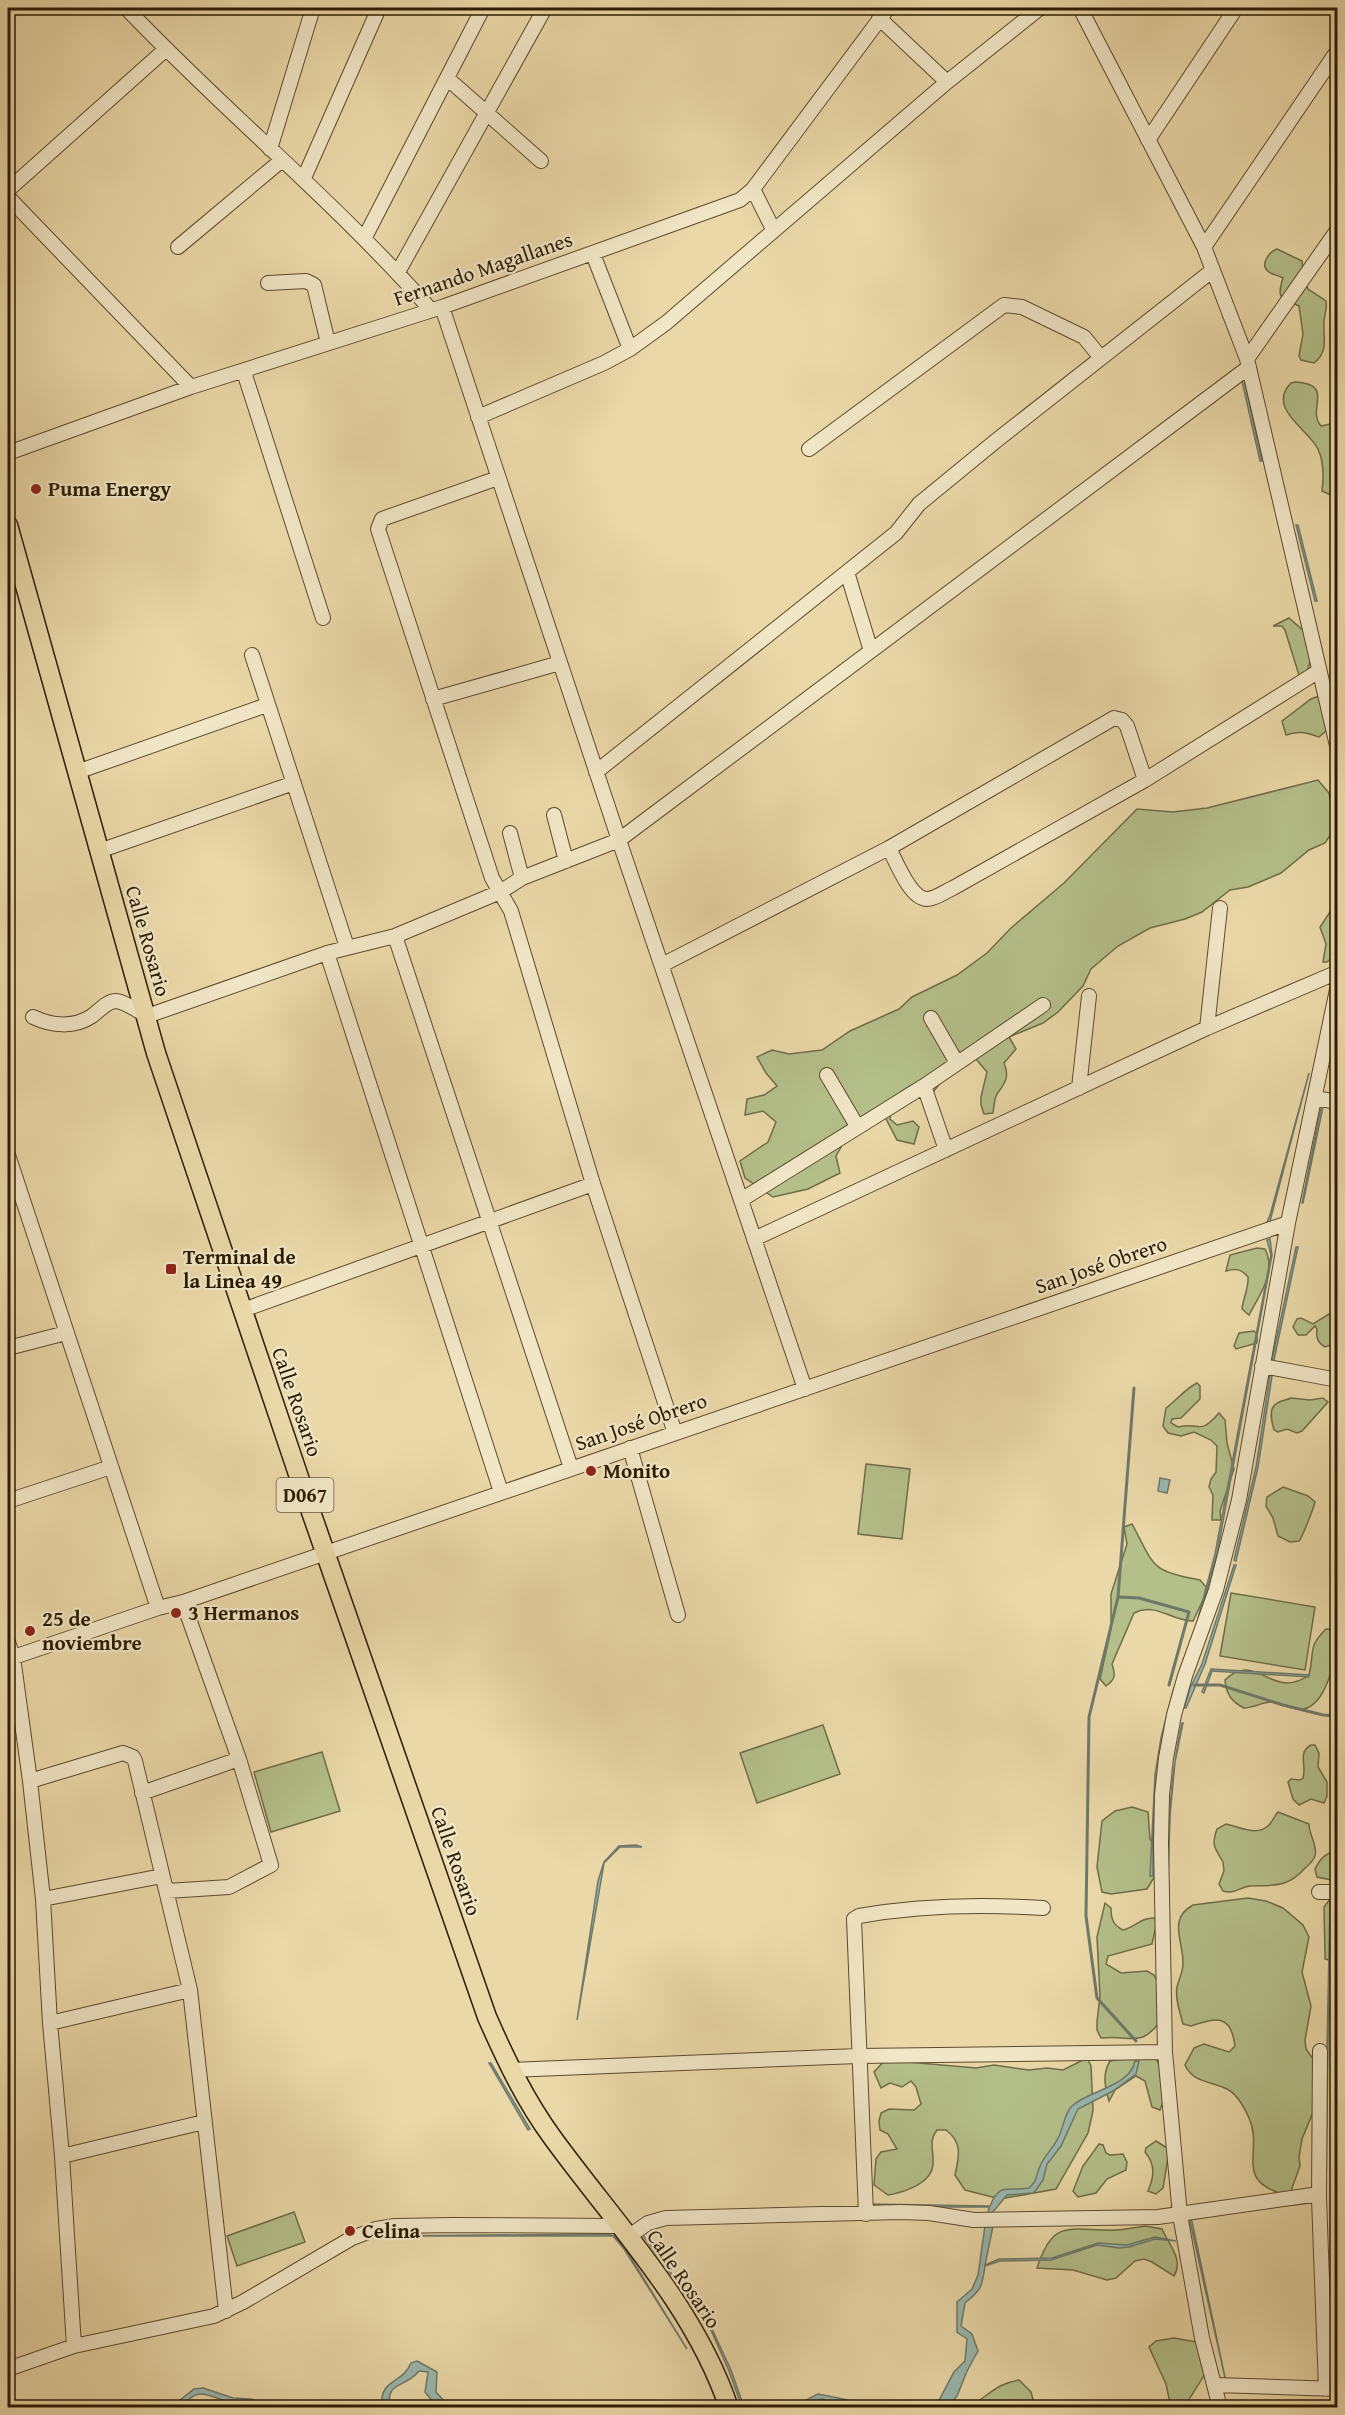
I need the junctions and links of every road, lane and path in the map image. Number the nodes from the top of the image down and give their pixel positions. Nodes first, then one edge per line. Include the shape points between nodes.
1 (126, 8) edge
2 (313, 8) edge
3 (379, 8) edge
4 (483, 8) edge
5 (545, 8) edge
6 (1040, 8) edge
7 (1080, 8) edge
8 (1236, 8) edge
9 (884, 13) edge
10 (166, 49) junction
11 (1338, 50) edge
12 (447, 78) junction
13 (947, 82) junction
14 (487, 113) junction
15 (1148, 140) junction
16 (270, 149) junction
17 (282, 160) junction
18 (541, 161) dead end
19 (304, 178) junction
20 (753, 189) junction
21 (8, 190) edge
22 (8, 197) edge
23 (773, 229) junction
24 (1338, 229) edge
25 (365, 237) junction
26 (178, 247) dead end
27 (1204, 247) junction
28 (593, 254) junction
29 (1213, 270) junction
30 (398, 272) junction
31 (268, 283) dead end
32 (437, 309) junction
33 (328, 343) junction
34 (630, 349) junction
35 (1101, 358) junction
36 (1248, 363) junction
37 (244, 372) junction
38 (191, 387) junction
39 (478, 417) junction
40 (809, 449) dead end
41 (8, 453) edge
42 (498, 478) junction
43 (8, 525) edge
44 (847, 572) junction
45 (323, 618) dead end
46 (871, 651) junction
47 (252, 655) dead end
48 (560, 663) junction
49 (1319, 671) junction
50 (433, 699) junction
51 (267, 705) junction
52 (1338, 750) edge
53 (77, 772) junction
54 (596, 772) junction
55 (1145, 780) junction
56 (294, 783) junction
57 (554, 814) dead end
58 (510, 833) dead end
59 (619, 840) junction
60 (889, 848) junction
61 (99, 851) junction
62 (566, 861) junction
63 (522, 879) junction
64 (500, 892) junction
65 (1220, 908) dead end
66 (395, 936) junction
67 (347, 947) junction
68 (327, 953) junction
69 (662, 965) junction
70 (1338, 972) edge
71 (1338, 985) edge
72 (1089, 996) dead end
73 (1043, 1005) dead end
74 (147, 1016) junction
75 (33, 1017) dead end
76 (931, 1018) dead end
77 (1207, 1028) junction
78 (957, 1063) junction
79 (827, 1075) dead end
80 (924, 1086) junction
81 (1079, 1088) junction
82 (1315, 1098) junction
83 (1338, 1102) edge
84 (858, 1126) junction
85 (946, 1150) junction
86 (8, 1155) edge
87 (593, 1184) junction
88 (13, 1189) edge
89 (741, 1200) junction
90 (490, 1221) junction
91 (1288, 1223) junction
92 (754, 1239) junction
93 (421, 1246) junction
94 (243, 1310) junction
95 (66, 1333) junction
96 (8, 1348) edge
97 (1262, 1366) junction
98 (1338, 1380) edge
99 (805, 1389) junction
100 (675, 1433) junction
101 (630, 1448) junction
102 (111, 1467) junction
103 (571, 1468) junction
104 (501, 1492) junction
105 (8, 1501) edge
106 (325, 1552) junction
107 (183, 1602) junction
108 (158, 1608) junction
109 (678, 1615) dead end
110 (8, 1642) edge
111 (10, 1658) edge
112 (239, 1759) junction
113 (30, 1781) junction
114 (142, 1793) junction
115 (162, 1876) junction
116 (166, 1891) junction
117 (1319, 1892) dead end
118 (1338, 1892) edge
119 (42, 1899) junction
120 (1043, 1908) dead end
121 (190, 1990) junction
122 (50, 2023) junction
123 (1320, 2051) dead end
124 (1165, 2052) junction
125 (858, 2056) junction
126 (510, 2070) junction
127 (204, 2122) junction
128 (62, 2156) junction
129 (1319, 2194) junction
130 (866, 2214) junction
131 (1180, 2215) junction
132 (624, 2231) junction
133 (226, 2311) junction
134 (74, 2346) junction
135 (8, 2369) edge
136 (1215, 2385) junction
137 (1332, 2389) edge
138 (729, 2408) edge
139 (1220, 2408) edge

1 - 10 street
2 - 16 street
3 - 19 street
4 - 12 street
5 - 14 street
6 - 13 street
7 - 15 street
8 - 15 street
9 - 13 street
9 - 20 street, Fernando Magallanes
10 - 16 street
10 - 21 street
11 - 27 street
12 - 14 street
12 - 25 street
13 - 23 street
14 - 18 street
14 - 30 street
15 - 27 street
16 - 17 street
17 - 19 street
17 - 26 street
19 - 25 street
20 - 23 street
20 - 28 street, Fernando Magallanes via 740,200
22 - 38 street
23 - 34 street via 666,323
24 - 36 street
25 - 30 street
27 - 29 street
28 - 32 street, Fernando Magallanes
28 - 34 street
29 - 35 street
29 - 36 street
30 - 32 street
31 - 33 street via 306,281 314,285
32 - 33 street, Fernando Magallanes
32 - 39 street
33 - 37 street, Fernando Magallanes
34 - 39 street
35 - 40 street via 1084,337 1022,307 1004,305
35 - 44 street via 919,504 896,533
36 - 46 street
36 - 49 street
37 - 38 street, Fernando Magallanes
37 - 45 street
38 - 41 street, Fernando Magallanes
39 - 42 street
42 - 48 street
42 - 50 street via 382,519 378,525
43 - 53 main road, Calle Rosario / D067
44 - 46 street
44 - 54 street
46 - 59 street
47 - 51 street
48 - 50 street
48 - 54 street
49 - 52 street
49 - 55 street
50 - 64 street
51 - 53 street
51 - 56 street
53 - 61 main road, Calle Rosario / D067
54 - 59 street
55 - 60 street via 928,899 912,890
55 - 60 street via 1127,726 1114,718
56 - 61 street
56 - 67 street
57 - 62 street
58 - 63 street
59 - 62 street
59 - 69 street
60 - 69 street
61 - 74 main road, Calle Rosario / D067
62 - 63 street
63 - 64 street
64 - 66 street
64 - 87 street via 511,911
65 - 77 street
66 - 67 street
66 - 90 street
67 - 68 street
68 - 74 street
68 - 93 street
69 - 89 street
70 - 77 street
71 - 82 street
72 - 81 street
73 - 78 street
74 - 75 street via 116,1001 83,1021 62,1025
74 - 94 main road, Calle Rosario / D067
76 - 78 street
77 - 81 street
78 - 80 street
79 - 84 street
80 - 84 street
80 - 85 street
81 - 85 street
82 - 83 street
82 - 91 street
84 - 89 street
85 - 92 street
86 - 88 street
87 - 90 street
87 - 100 street
88 - 95 street
89 - 92 street
90 - 93 street
90 - 103 street
91 - 97 street
91 - 99 street, San José Obrero
92 - 99 street
93 - 94 street
93 - 104 street
94 - 106 main road, Calle Rosario / D067
95 - 96 street
95 - 102 street
97 - 98 street
97 - 124 street via 1227,1552 1185,1676 1166,1758 1161,1843
99 - 100 street, San José Obrero
100 - 101 street, San José Obrero
101 - 103 street, San José Obrero
101 - 109 street
102 - 105 street
102 - 108 street
103 - 104 street, San José Obrero
104 - 106 street, San José Obrero
106 - 107 street, San José Obrero
106 - 126 main road, Calle Rosario / D067 via 437,1878 487,2018
107 - 108 street, San José Obrero
107 - 112 street
108 - 111 street, San José Obrero
110 - 111 street
111 - 113 street
112 - 114 street
112 - 116 street via 271,1865 229,1887
113 - 114 street via 123,1753 135,1761
113 - 119 street
114 - 115 street
115 - 116 street
115 - 119 street
116 - 121 street
117 - 118 street
119 - 122 street
120 - 125 street via 906,1908 854,1919
121 - 122 street
121 - 127 street
122 - 128 street
123 - 129 street
124 - 125 street
124 - 131 street
125 - 126 street
125 - 130 street
126 - 132 main road, Calle Rosario / D067 via 552,2137
127 - 128 street
127 - 133 street
128 - 134 street
129 - 131 street
129 - 137 street
130 - 131 street via 929,2213 974,2220
130 - 132 street via 666,2218
131 - 136 street via 1202,2338
132 - 133 street via 453,2225 382,2228 352,2238
132 - 138 main road, Calle Rosario / D067 via 696,2332
133 - 134 street via 194,2322
134 - 135 street
136 - 137 street
136 - 139 street

